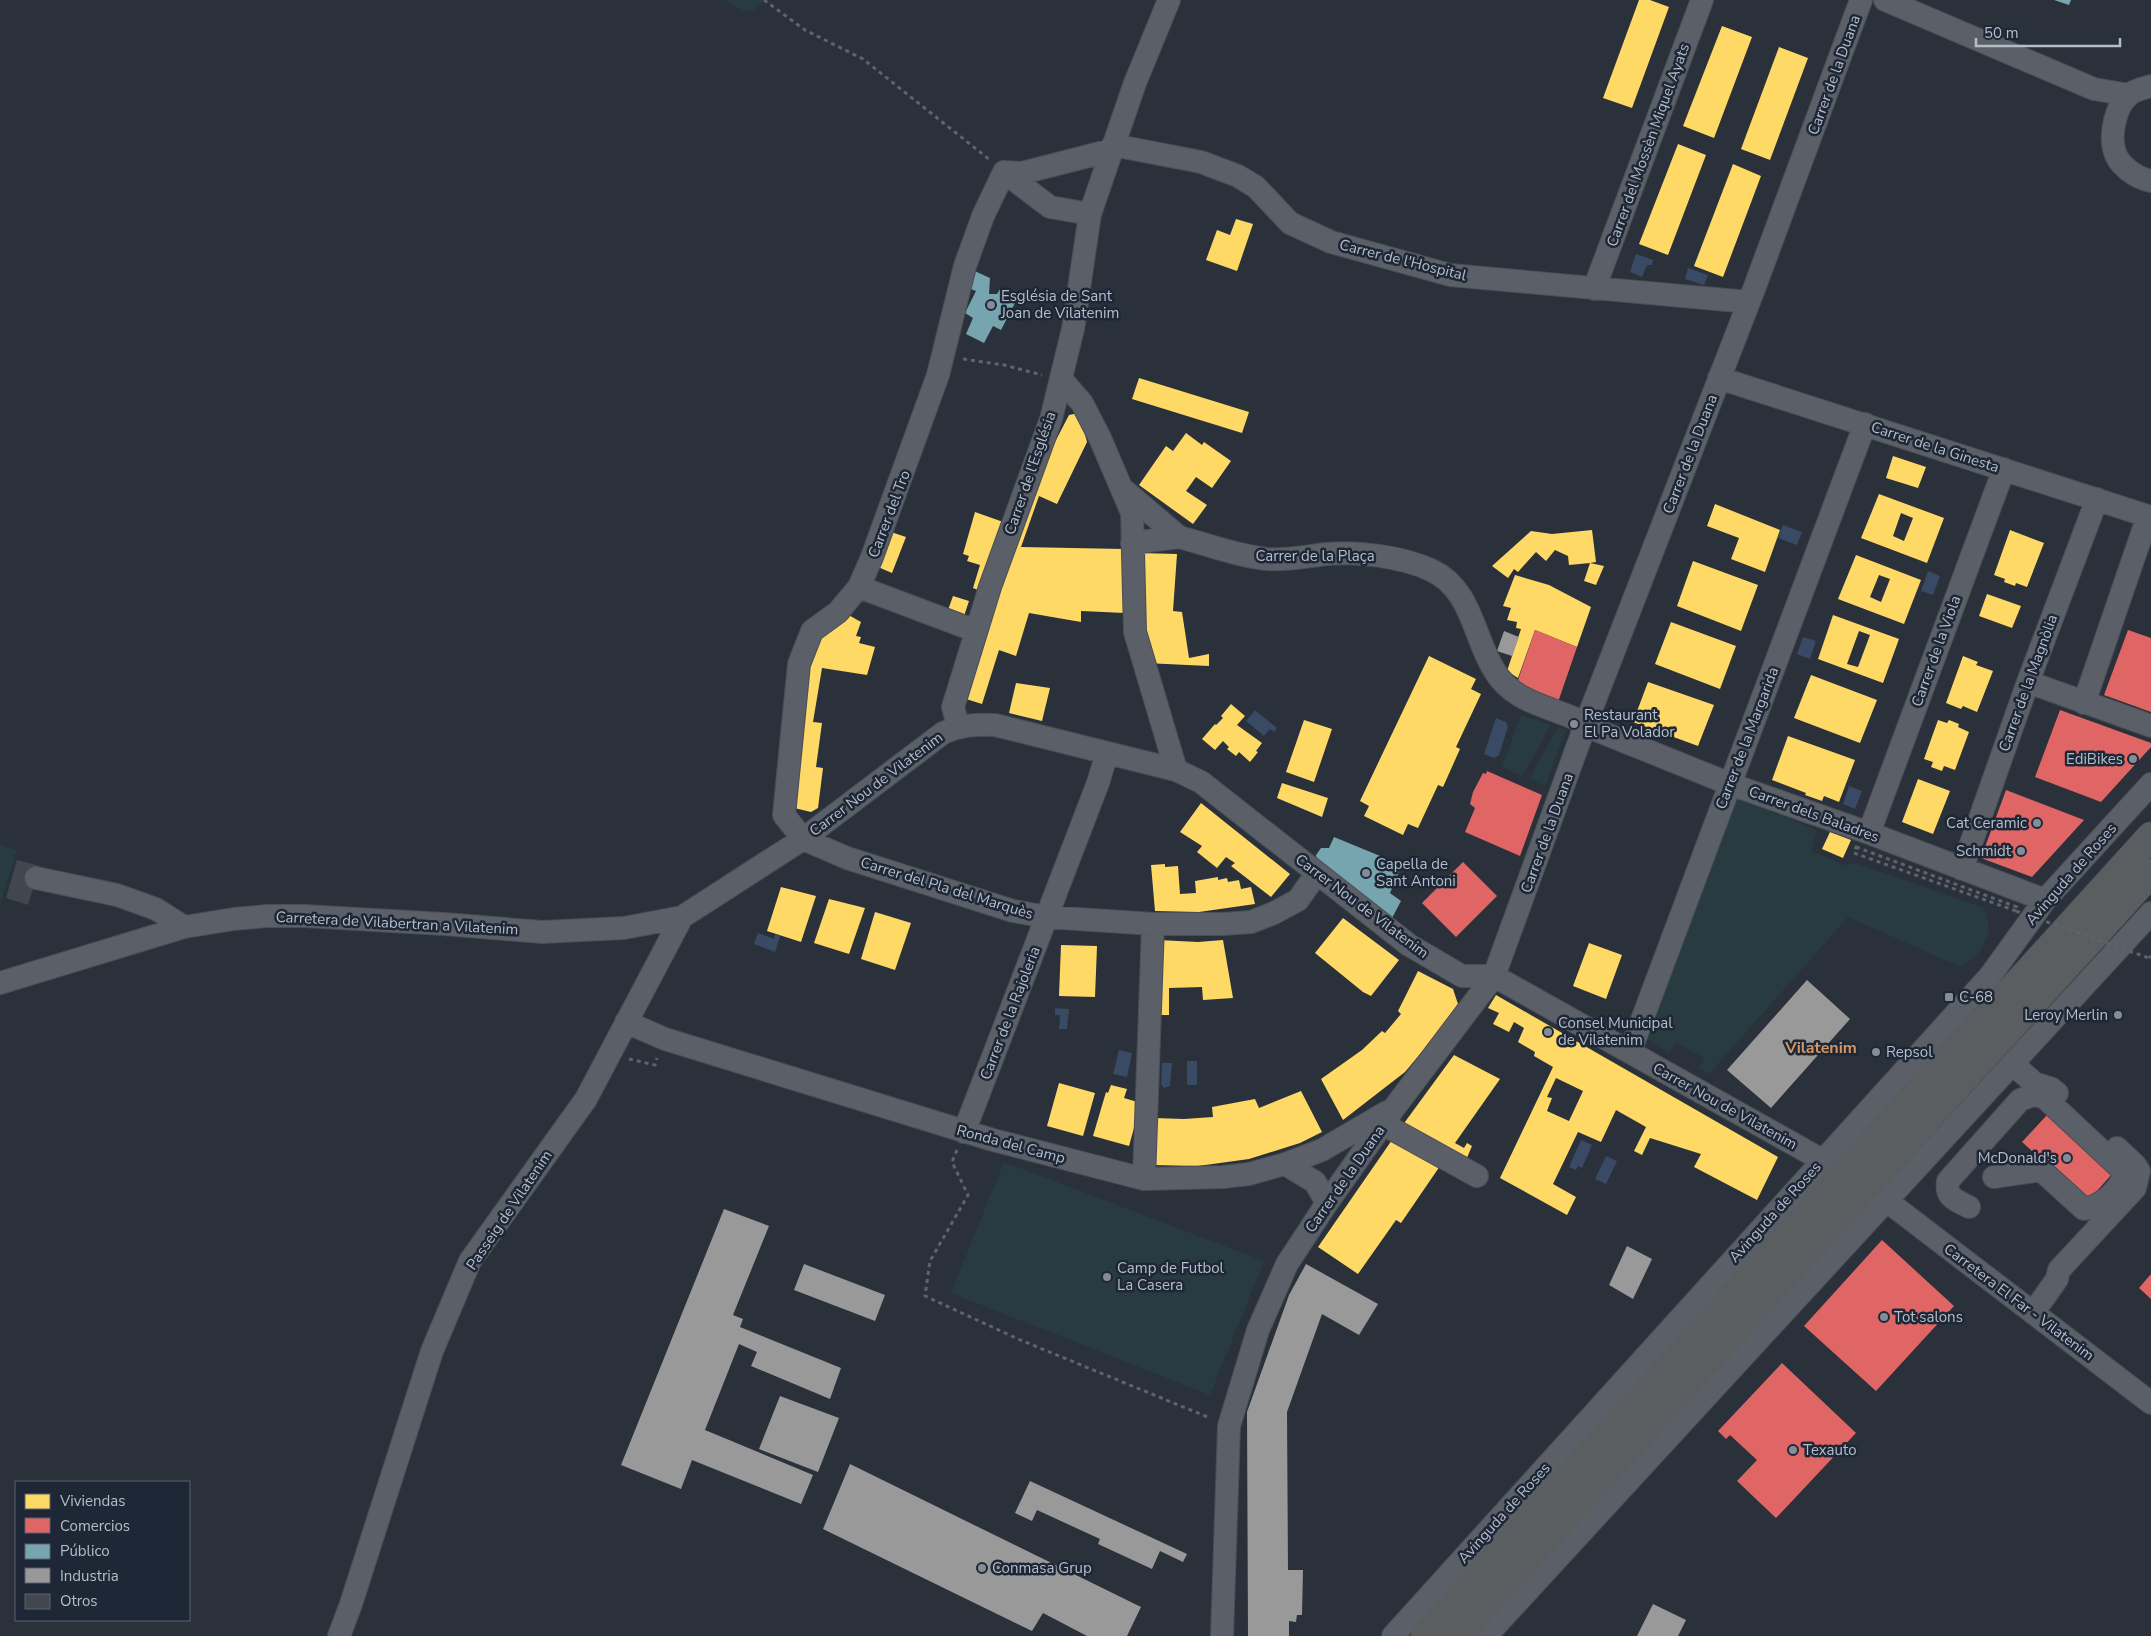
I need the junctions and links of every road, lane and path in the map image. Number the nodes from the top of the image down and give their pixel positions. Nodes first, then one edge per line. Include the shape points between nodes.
1 (764, 0) edge
2 (1169, 0) edge
3 (1702, 0) edge
4 (1862, 0) edge
5 (1885, 0) edge
6 (2151, 86) edge
7 (2094, 89) junction
8 (2129, 94) junction
9 (2115, 115) junction
10 (1112, 148) junction
11 (1004, 172) junction
12 (2151, 181) edge
13 (1090, 214) junction
14 (1594, 289) junction
15 (1749, 302) junction
16 (938, 375) junction
17 (1719, 378) junction
18 (1061, 379) junction
19 (1865, 424) junction
20 (2004, 470) junction
21 (1121, 488) junction
22 (2097, 499) junction
23 (2149, 516) edge
24 (1179, 537) junction
25 (1132, 543) junction
26 (859, 587) junction
27 (976, 631) junction
28 (2028, 682) junction
29 (2084, 703) junction
30 (1586, 723) junction
31 (958, 726) junction
32 (2151, 726) edge
33 (1107, 753) junction
34 (1176, 770) junction
35 (1730, 784) junction
36 (2151, 784) edge
37 (1868, 833) junction
38 (2151, 836) edge
39 (803, 839) junction
40 (1962, 869) junction
41 (1317, 873) junction
42 (2151, 873) edge
43 (36, 878) dead end
44 (2045, 900) junction
45 (2016, 911) dead end
46 (2151, 913) edge
47 (682, 917) junction
48 (1047, 917) junction
49 (1153, 924) junction
50 (184, 927) junction
51 (2150, 957) edge
52 (1494, 976) junction
53 (0, 983) edge
54 (626, 1022) junction
55 (1630, 1052) junction
56 (2013, 1064) junction
57 (1388, 1116) junction
58 (964, 1132) junction
59 (1822, 1160) junction
60 (1285, 1164) junction
61 (1477, 1176) dead end
62 (1994, 1177) dead end
63 (1144, 1179) junction
64 (1887, 1201) junction
65 (1327, 1203) junction
66 (1969, 1207) dead end
67 (2034, 1313) junction
68 (2151, 1403) edge
69 (1230, 1426) junction
70 (339, 1636) edge
71 (1222, 1636) edge
72 (1393, 1636) edge
73 (1426, 1636) edge
74 (1457, 1636) edge
75 (1486, 1636) edge

1 - 11 path via 805,30 863,58
2 - 10 street, Carrer de l'Església
3 - 14 street, Carrer del Mossèn Miquel Ayats
4 - 15 street, Carrer de la Duana
5 - 7 street
6 - 8 street
7 - 8 street
7 - 9 street
8 - 9 street
9 - 12 street via 2114,150 2122,165 2142,179
10 - 11 street via 1022,172
10 - 13 street, Carrer de l'Església
10 - 14 street, Carrer de l'Hospital via 1201,162 1238,176 1256,187 1290,222 1331,242 1450,275
11 - 13 street via 1050,207
11 - 16 street, Carrer del Tro via 983,216 965,266
13 - 18 street, Carrer de l'Església via 1073,329
14 - 15 street, Carrer de l'Hospital
15 - 17 street, Carrer de la Duana
16 - 18 path via 959,359 1004,365
16 - 26 street, Carrer del Tro via 902,479
17 - 19 street, Carrer de la Ginesta
17 - 30 street, Carrer de la Duana
18 - 21 street via 1082,403
18 - 27 street, Carrer de l'Església via 1051,419
19 - 20 street, Carrer de la Ginesta
19 - 35 street, Carrer de la Margarida
20 - 22 street, Carrer de la Ginesta
20 - 37 street, Carrer de la Viola
21 - 24 street
21 - 25 street via 1132,513
22 - 23 street, Carrer de la Ginesta
22 - 28 street, Carrer de la Magnòlia
23 - 29 street
24 - 25 street
24 - 30 street, Carrer de la Plaça via 1237,554 1269,559 1330,553 1376,556 1408,561 1432,570 1453,586 1465,602 1493,669 1507,688 1522,698
25 - 34 street via 1135,632
26 - 27 street
26 - 39 street, Carrer del Tro via 838,612 812,631 798,664 784,815
27 - 31 street, Carrer de l'Església via 954,707
28 - 29 street
28 - 40 street, Carrer de la Magnòlia
29 - 32 street
30 - 35 street, Carrer dels Baladres via 1596,730
30 - 52 street, Carrer de la Duana
31 - 33 street, Carrer Nou de Vilatenim via 995,725
31 - 39 street, Carrer Nou de Vilatenim via 943,733
33 - 34 street, Carrer Nou de Vilatenim
33 - 48 street, Carrer de la Rajoleria
34 - 41 street, Carrer Nou de Vilatenim via 1201,782
35 - 37 street, Carrer dels Baladres
35 - 55 street, Carrer de la Margarida
36 - 44 street, Avinguda de Roses
37 - 40 street, Carrer dels Baladres
38 - 73 highway
39 - 47 street, Carrer Nou de Vilatenim
39 - 48 street, Carrer del Pla del Marquès via 847,858 1014,911
40 - 44 street, Carrer dels Baladres
41 - 49 street, Carrer del Pla del Marquès via 1298,900 1250,922
41 - 52 street, Carrer Nou de Vilatenim via 1409,945 1462,976
42 - 74 highway
43 - 50 street via 116,895 156,909
44 - 59 street, Avinguda de Roses via 1990,976
45 - 51 path, bridge
46 - 56 street
47 - 50 street, Carretera de Vilabertran a Vilatenim via 624,928 542,932 304,916 250,918
47 - 54 street, Passeig de Vilatenim
48 - 49 street, Carrer del Pla del Marquès
48 - 58 street, Carrer de la Rajoleria
49 - 63 street
50 - 53 street, Carretera de Vilabertran a Vilatenim
52 - 55 street, Carrer Nou de Vilatenim
52 - 57 street, Carrer de la Duana
54 - 58 street, Ronda del Camp via 665,1039
54 - 70 street, Passeig de Vilatenim via 586,1099 470,1261 432,1351
55 - 59 street, Carrer Nou de Vilatenim
56 - 64 street
56 - 67 street via 2034,1083 2052,1089 2139,1171 2135,1188 2059,1270
57 - 60 street, Ronda del Camp via 1322,1150
57 - 61 street
57 - 65 street, Carrer de la Duana
58 - 63 street, Ronda del Camp
58 - 69 path via 952,1162 968,1195 930,1261 925,1296 1018,1339
59 - 72 street, Avinguda de Roses
60 - 63 street, Ronda del Camp via 1223,1177
60 - 65 street via 1315,1182
62 - 66 street via 2041,1170 2084,1209 2102,1202 2124,1175 2119,1166 2044,1098 2033,1096 2020,1100 1948,1181 1946,1189 1951,1197
64 - 67 street, Carretera El Far - Vilatenim
64 - 75 street
65 - 69 street, Carrer de la Duana via 1287,1264 1258,1330
67 - 68 street, Carretera El Far - Vilatenim
69 - 71 street, Carrer de la Duana

